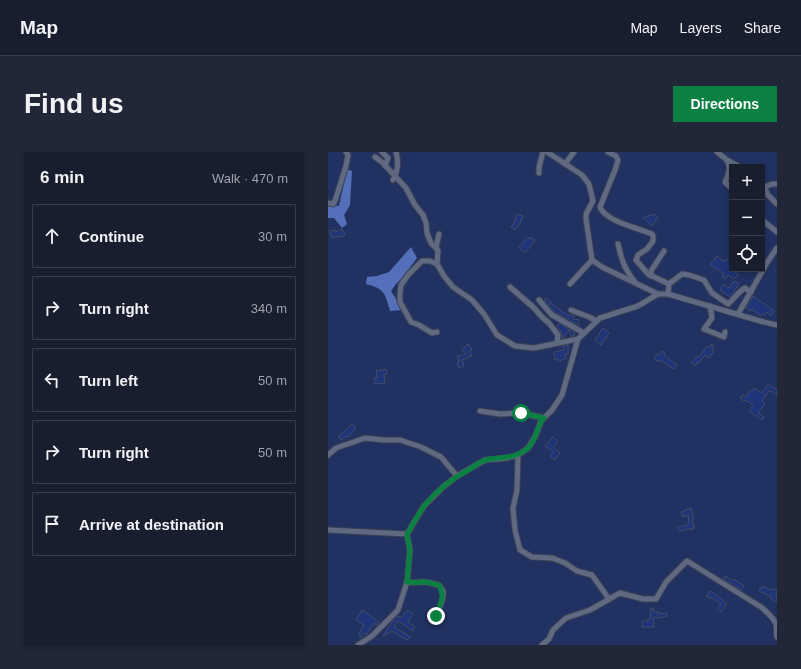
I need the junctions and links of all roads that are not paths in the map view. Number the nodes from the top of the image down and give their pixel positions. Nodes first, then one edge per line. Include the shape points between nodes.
1 (346, 152) edge
2 (382, 152) edge
3 (396, 152) edge
4 (544, 152) edge
5 (548, 152) edge
6 (574, 152) edge
7 (608, 152) edge
8 (717, 152) edge
9 (375, 157) dead end
10 (727, 160) junction
11 (565, 164) junction
12 (729, 164) edge
13 (734, 164) edge
14 (385, 166) junction
15 (539, 173) dead end
16 (729, 176) edge
17 (394, 178) junction
18 (777, 184) edge
19 (729, 186) edge
20 (765, 186) edge
21 (765, 190) edge
22 (328, 203) edge
23 (777, 204) edge
24 (765, 222) edge
25 (777, 232) edge
26 (439, 234) dead end
27 (618, 244) dead end
28 (436, 248) junction
29 (777, 248) edge
30 (664, 252) dead end
31 (592, 260) junction
32 (437, 264) junction
33 (651, 276) junction
34 (636, 283) junction
35 (570, 284) dead end
36 (669, 284) junction
37 (510, 287) dead end
38 (751, 292) junction
39 (658, 294) junction
40 (668, 294) junction
41 (539, 300) dead end
42 (710, 306) junction
43 (571, 310) dead end
44 (738, 314) junction
45 (597, 321) junction
46 (777, 325) edge
47 (437, 332) dead end
48 (725, 332) dead end
49 (584, 333) junction
50 (578, 339) junction
51 (557, 343) junction
52 (480, 411) dead end
53 (544, 418) junction
54 (328, 455) edge
55 (518, 455) junction
56 (457, 476) junction
57 (328, 530) edge
58 (407, 534) junction
59 (407, 582) junction
60 (609, 600) junction
61 (432, 621) dead end
62 (777, 637) edge
63 (358, 645) edge
64 (542, 645) edge

1 - 22 street via 346,166 335,201 333,204
2 - 14 street via 388,158
3 - 17 street via 398,169
4 - 15 street
5 - 11 street
6 - 11 street
7 - 33 street via 618,160 600,207 601,211 616,221 652,234 653,241 636,260
8 - 10 street
9 - 14 street
10 - 12 street
10 - 13 street
11 - 31 street via 589,184 593,201 586,219
14 - 17 street
16 - 19 street via 726,182
17 - 28 street via 406,188 423,215 430,243
18 - 20 street
21 - 23 street
24 - 25 street
26 - 28 street
27 - 34 street via 628,273
28 - 32 street
29 - 38 street
30 - 33 street via 651,271
31 - 34 street
31 - 35 street
32 - 47 street via 422,261 401,284 400,294 400,302 411,322 432,333
32 - 51 street via 453,287 472,300 484,314 497,335 515,346 534,348
33 - 36 street
34 - 39 street
36 - 38 street via 682,274 690,275 704,280 712,293 728,304 739,291 745,288
36 - 40 street
37 - 51 street via 549,323 558,335
38 - 44 street
39 - 40 street
39 - 45 street via 638,306
40 - 42 street
41 - 49 street via 552,315
42 - 44 street
42 - 48 street via 712,318 704,329 724,337
43 - 45 street
44 - 46 street
45 - 49 street
49 - 50 street
50 - 51 street
50 - 53 street via 562,395
52 - 53 street via 500,414 521,413
53 - 55 street via 536,437 528,448
54 - 56 street via 336,448 365,438 400,440 441,457
55 - 56 street via 485,460
55 - 60 street via 517,490 513,508 520,550 532,557 552,558 577,571 592,575
56 - 58 street via 424,506
57 - 58 street
58 - 59 street via 410,550
59 - 61 street via 439,585 443,597
59 - 63 street via 398,610 372,636
60 - 62 street via 620,593 643,599 656,599 666,582 687,561 770,614 777,625
60 - 64 street via 566,618

